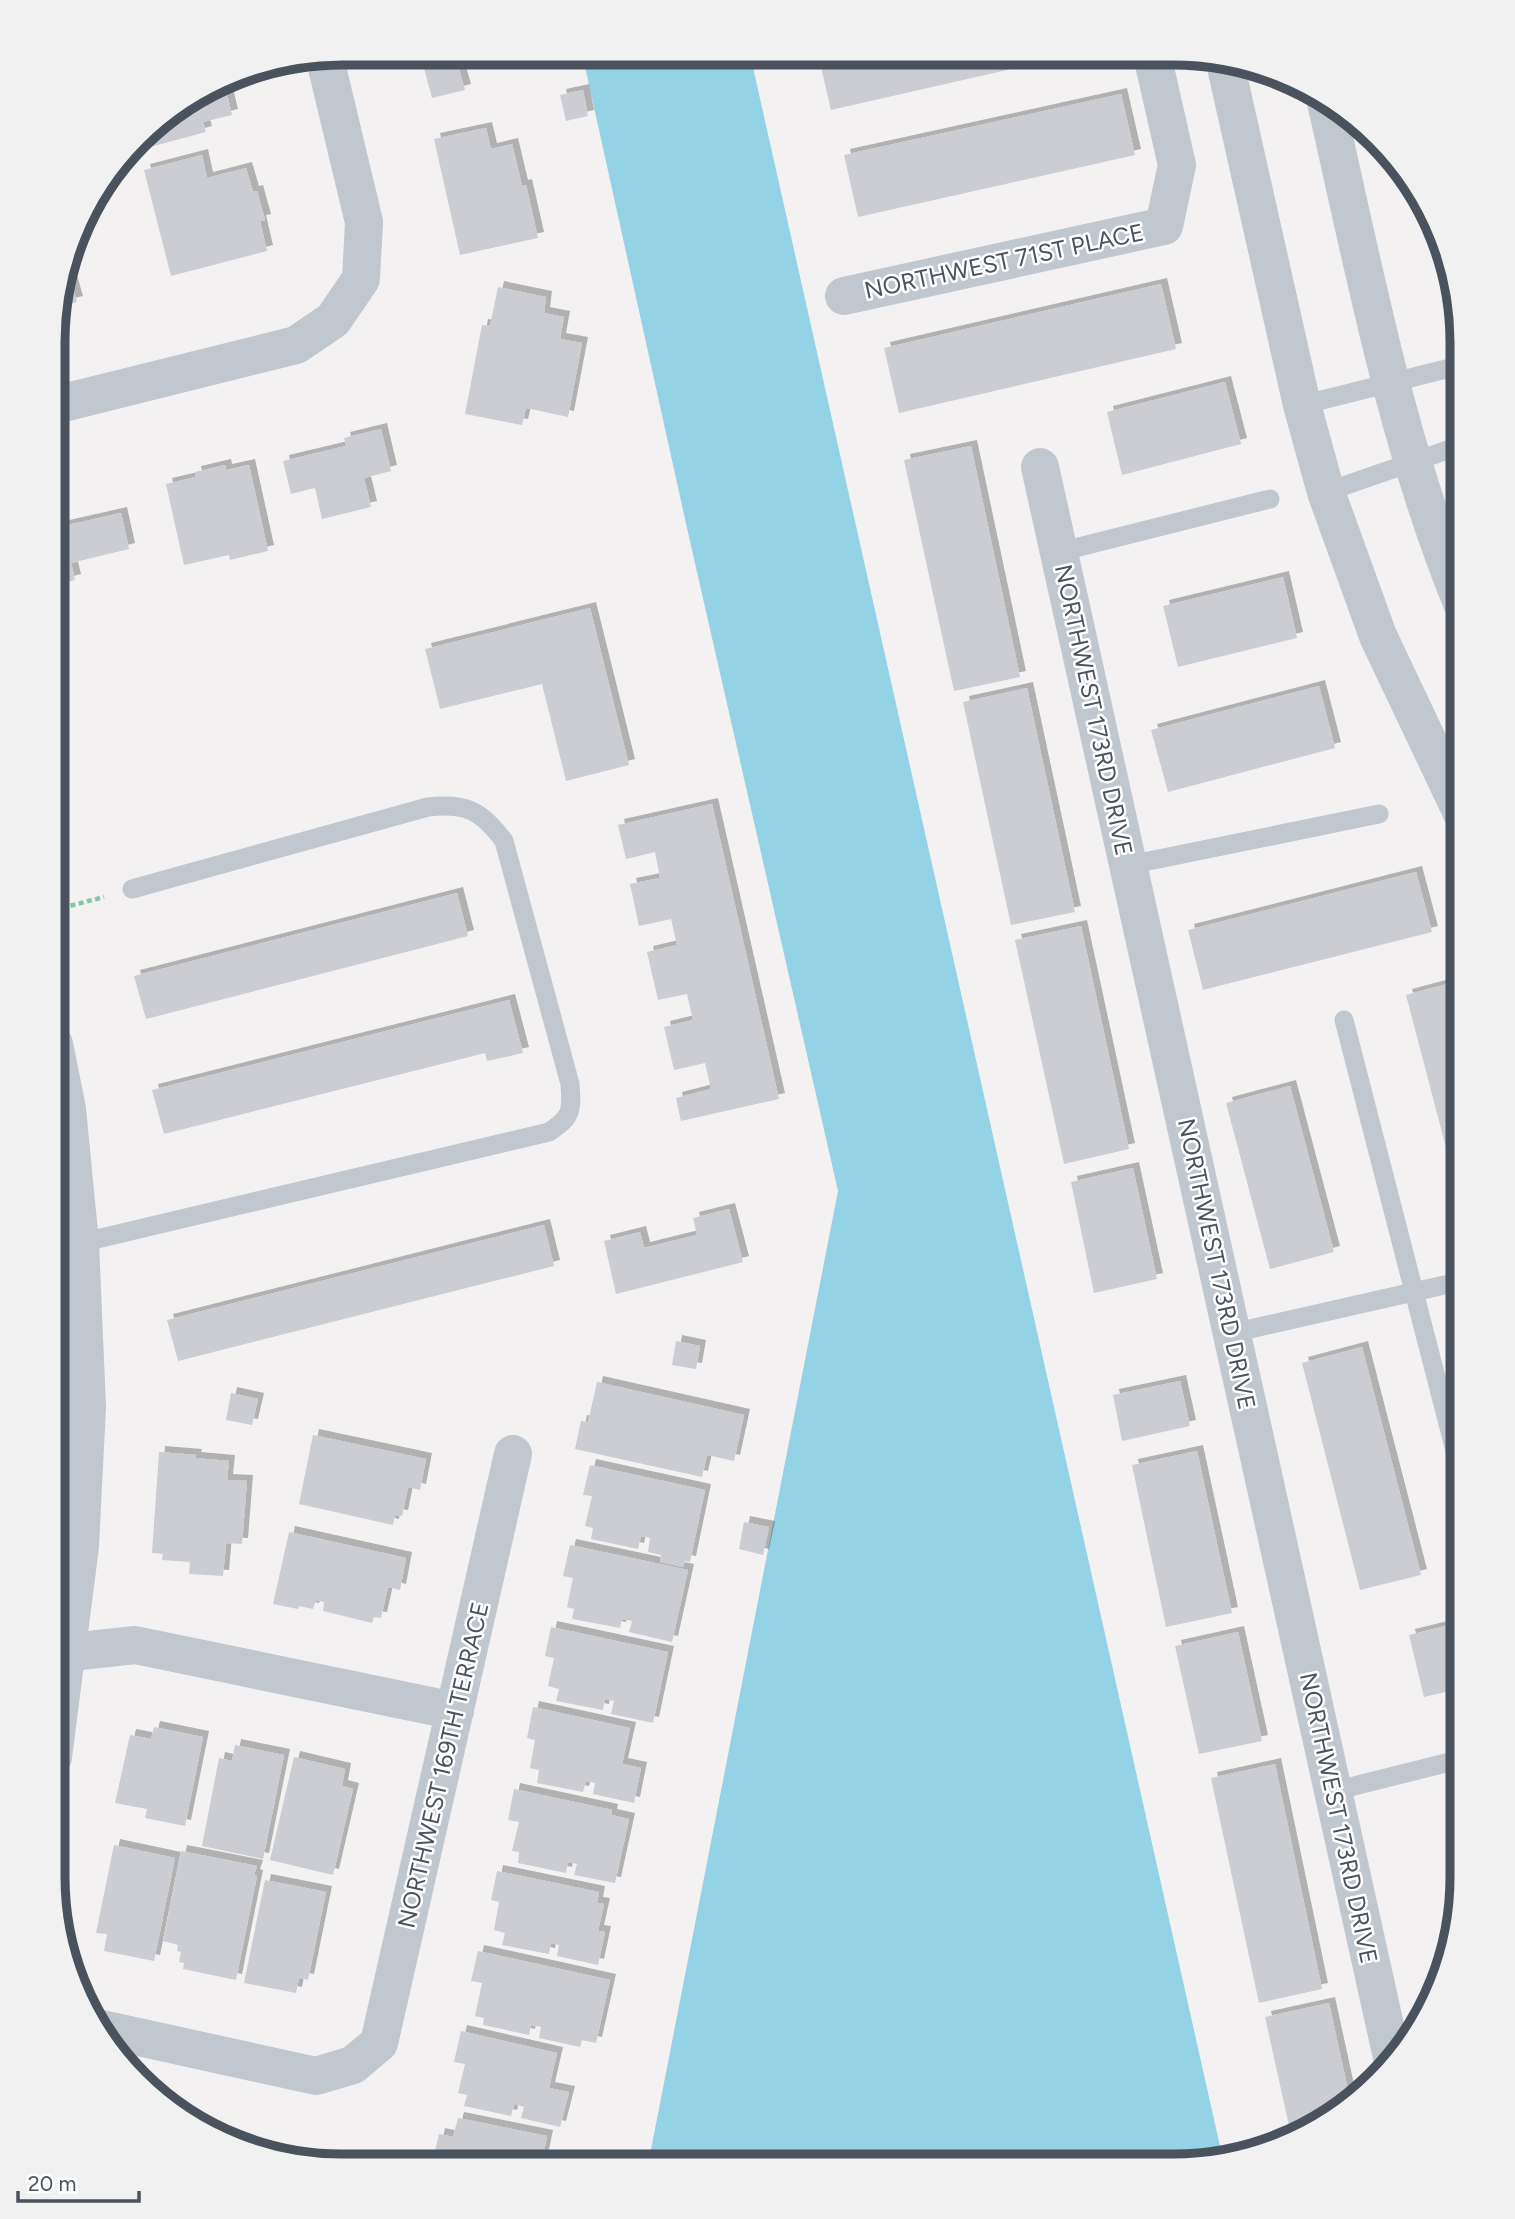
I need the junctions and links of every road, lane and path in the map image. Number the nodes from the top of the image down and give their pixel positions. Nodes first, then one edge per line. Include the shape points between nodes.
1 (326, 65) edge
2 (1154, 65) edge
3 (1227, 70) edge
4 (1328, 112) edge
5 (844, 296) dead end
6 (1450, 368) edge
7 (1390, 381) junction
8 (65, 403) edge
9 (1302, 405) junction
10 (1450, 450) edge
11 (1412, 464) junction
12 (1040, 467) dead end
13 (1326, 492) junction
14 (1270, 499) dead end
15 (1059, 552) junction
16 (1450, 570) edge
17 (1450, 788) edge
18 (1379, 814) dead end
19 (1129, 865) junction
20 (132, 890) joint
21 (65, 907) edge
22 (1344, 1020) dead end
23 (65, 1099) edge
24 (67, 1236) edge
25 (1450, 1284) edge
26 (1414, 1293) junction
27 (1232, 1333) junction
28 (1450, 1432) edge
29 (513, 1454) dead end
30 (65, 1626) edge
31 (65, 1652) edge
32 (456, 1712) junction
33 (1450, 1762) edge
34 (1334, 1791) junction
35 (111, 2031) edge
36 (1390, 2049) edge

1 - 8 street via 364,222 361,279 332,320 296,345
2 - 5 street, NORTHWEST 71ST PLACE via 1177,165 1164,226
3 - 9 street
4 - 7 street
6 - 7 lane
7 - 9 lane
7 - 11 street
9 - 13 street
10 - 11 lane
11 - 13 lane
11 - 16 street
12 - 15 street, NORTHWEST 173RD DRIVE
13 - 17 street via 1378,636
14 - 15 lane
15 - 19 street, NORTHWEST 173RD DRIVE
18 - 19 lane
19 - 27 street, NORTHWEST 173RD DRIVE
20 - 21 path
20 - 24 lane via 428,807 454,804 474,811 490,822 504,842 570,1084 572,1108 565,1121 549,1132
22 - 26 lane
23 - 24 street
24 - 30 street via 87,1407 80,1546
25 - 26 lane
26 - 27 lane
26 - 28 lane
27 - 34 street, NORTHWEST 173RD DRIVE
29 - 32 street, NORTHWEST 169TH TERRACE
31 - 32 street via 135,1645
32 - 35 street, NORTHWEST 169TH TERRACE via 379,2043 353,2065 316,2076
33 - 34 lane
34 - 36 street, NORTHWEST 173RD DRIVE

